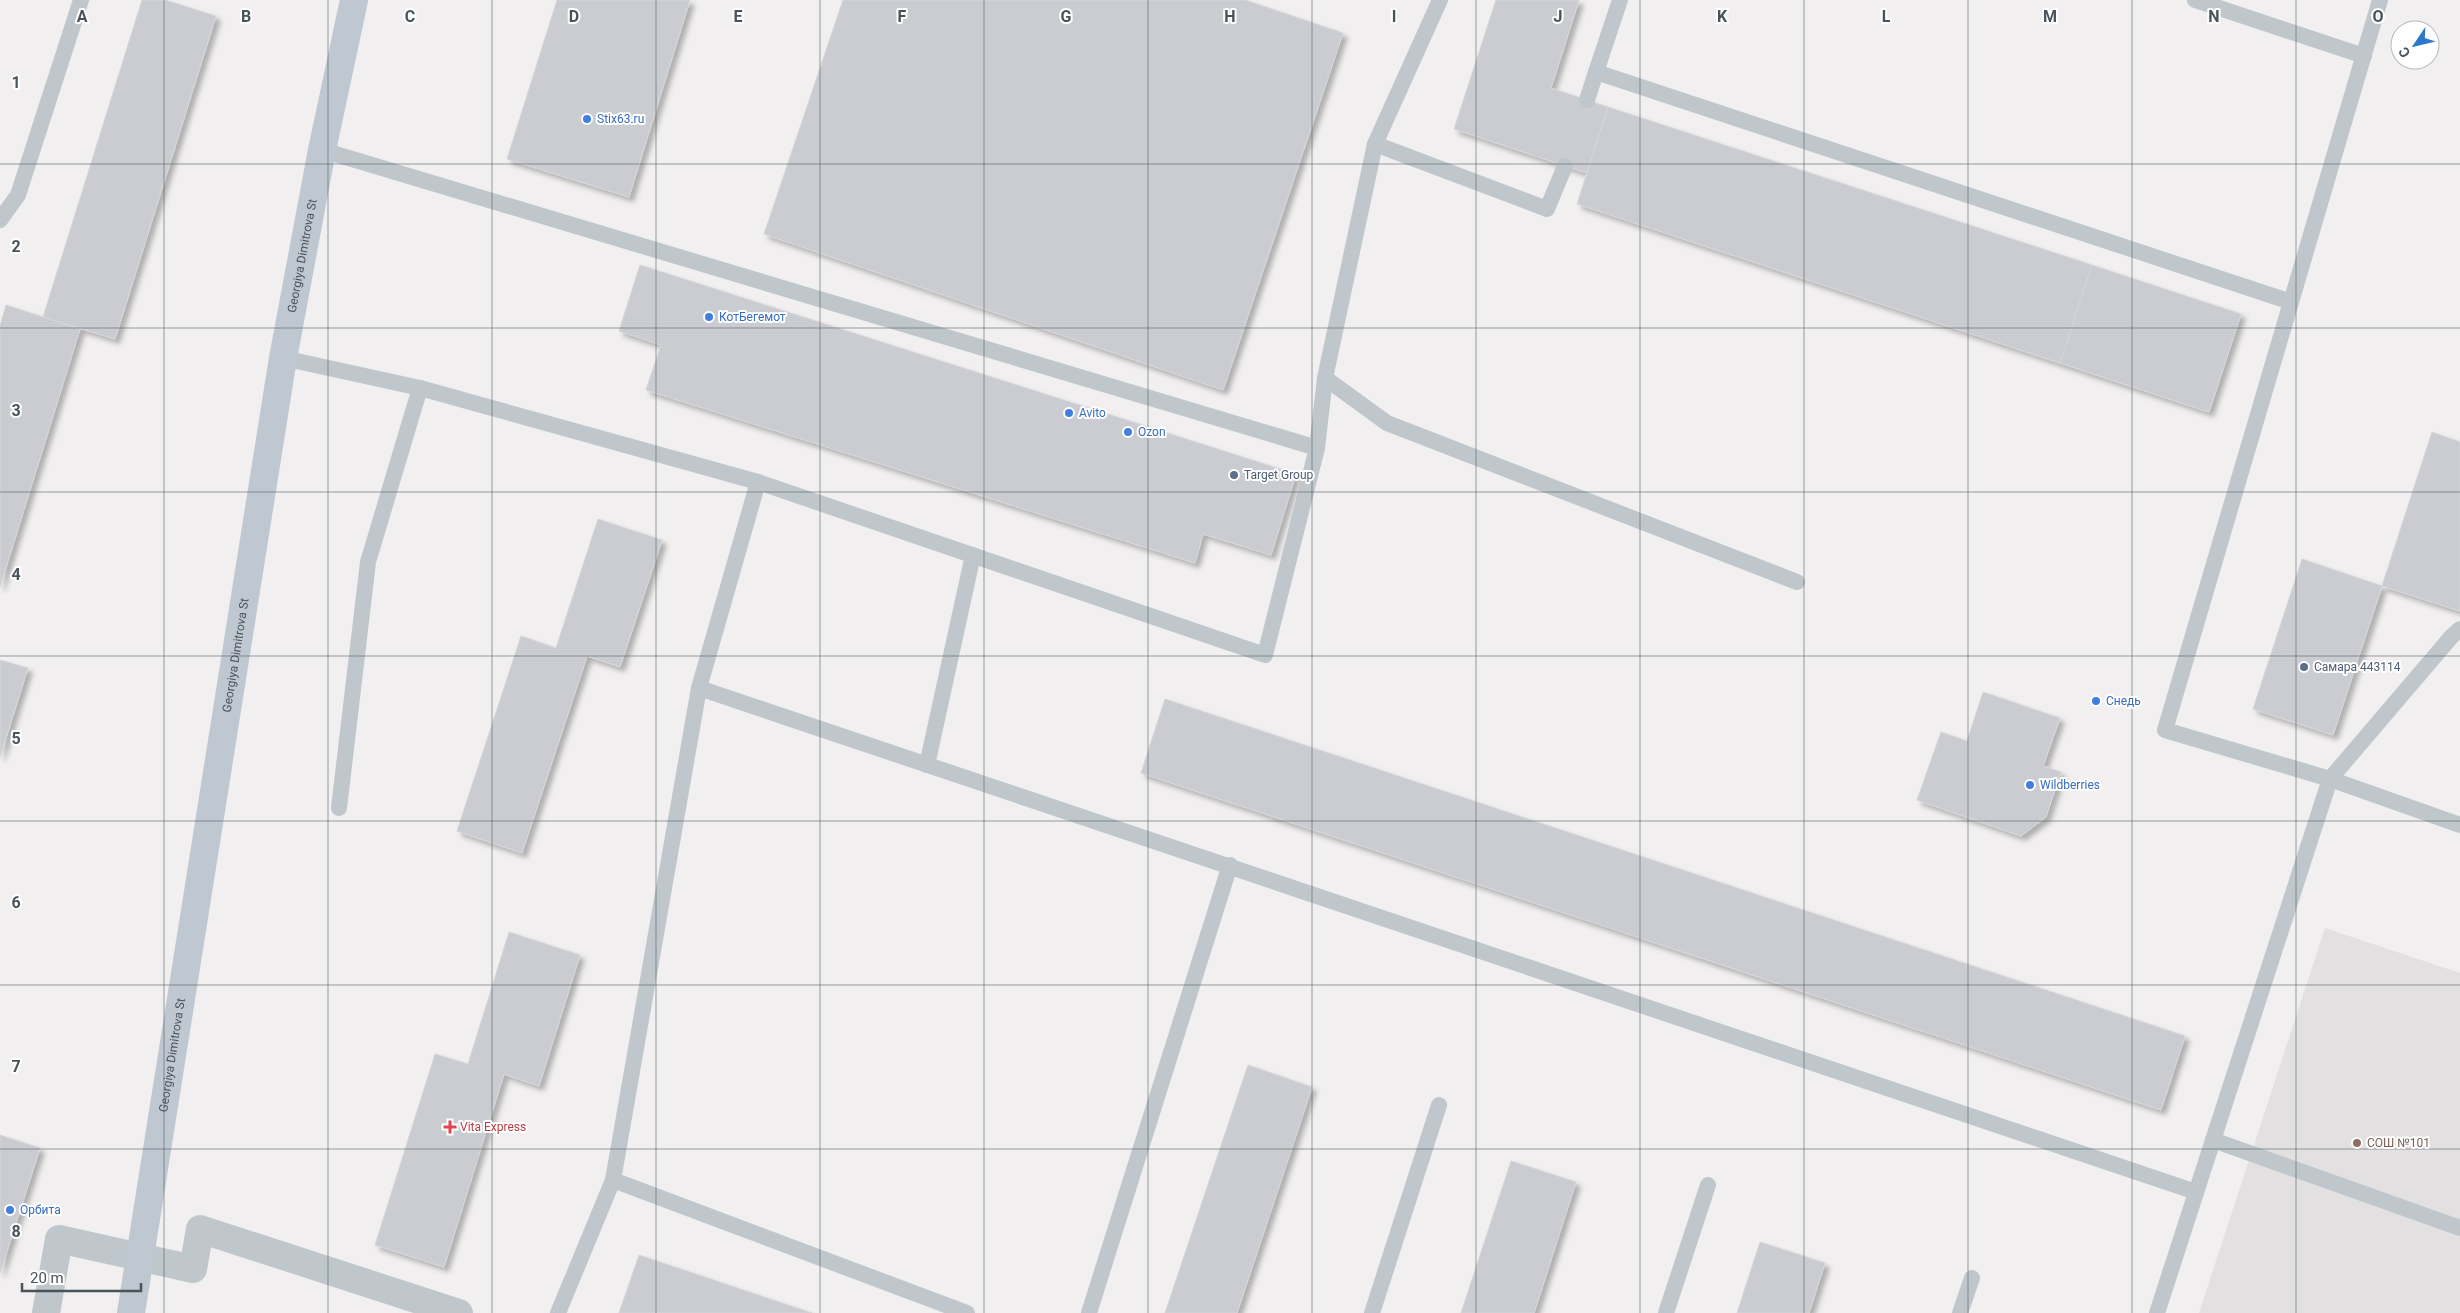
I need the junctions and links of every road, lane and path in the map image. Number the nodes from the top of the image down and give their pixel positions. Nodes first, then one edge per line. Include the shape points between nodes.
1 (81, 0) edge
2 (1438, 0) edge
3 (1620, 0) edge
4 (2195, 0) edge
5 (2380, 0) edge
6 (349, 1) edge
7 (2364, 56) junction
8 (1596, 72) junction
9 (1587, 100) dead end
10 (1375, 144) junction
11 (322, 150) junction
12 (1565, 166) dead end
13 (0, 220) edge
14 (2291, 302) junction
15 (282, 358) junction
16 (1325, 378) junction
17 (420, 388) junction
18 (1318, 448) junction
19 (758, 482) junction
20 (973, 555) junction
21 (1797, 582) dead end
22 (2457, 635) edge
23 (699, 688) junction
24 (927, 765) junction
25 (2330, 779) junction
26 (339, 808) dead end
27 (2460, 825) edge
28 (1230, 865) junction
29 (1439, 1105) dead end
30 (2213, 1140) junction
31 (613, 1180) junction
32 (1708, 1185) dead end
33 (2196, 1192) junction
34 (2460, 1228) edge
35 (140, 1258) junction
36 (1972, 1278) dead end
37 (46, 1313) edge
38 (131, 1313) edge
39 (459, 1313) edge
40 (558, 1313) edge
41 (967, 1313) edge
42 (1088, 1313) edge
43 (1372, 1313) edge
44 (1666, 1313) edge
45 (1960, 1313) edge
46 (2157, 1313) edge

1 - 13 lane via 18,195
2 - 10 lane
3 - 8 lane
4 - 7 lane
5 - 7 lane
6 - 11 main road, Georgiya Dimitrova St
7 - 14 lane
8 - 9 lane
8 - 14 lane
10 - 12 lane via 1547,208
10 - 16 lane
11 - 15 main road, Georgiya Dimitrova St
11 - 18 lane
14 - 25 lane via 2165,730
15 - 17 lane
15 - 35 main road, Georgiya Dimitrova St
16 - 18 lane
16 - 21 lane via 1387,422
17 - 19 lane
17 - 26 lane via 368,562
18 - 20 lane via 1265,655
19 - 20 lane
19 - 23 lane
20 - 24 lane
22 - 25 lane
23 - 24 lane
23 - 31 lane
24 - 28 lane
25 - 27 lane
25 - 30 lane
28 - 33 lane
28 - 42 lane
29 - 43 lane
30 - 33 lane
30 - 34 lane
31 - 40 lane
31 - 41 lane
32 - 44 lane
33 - 46 lane
35 - 37 street via 59,1239
35 - 38 main road, Georgiya Dimitrova St
35 - 39 street via 193,1269 200,1230
36 - 45 lane

